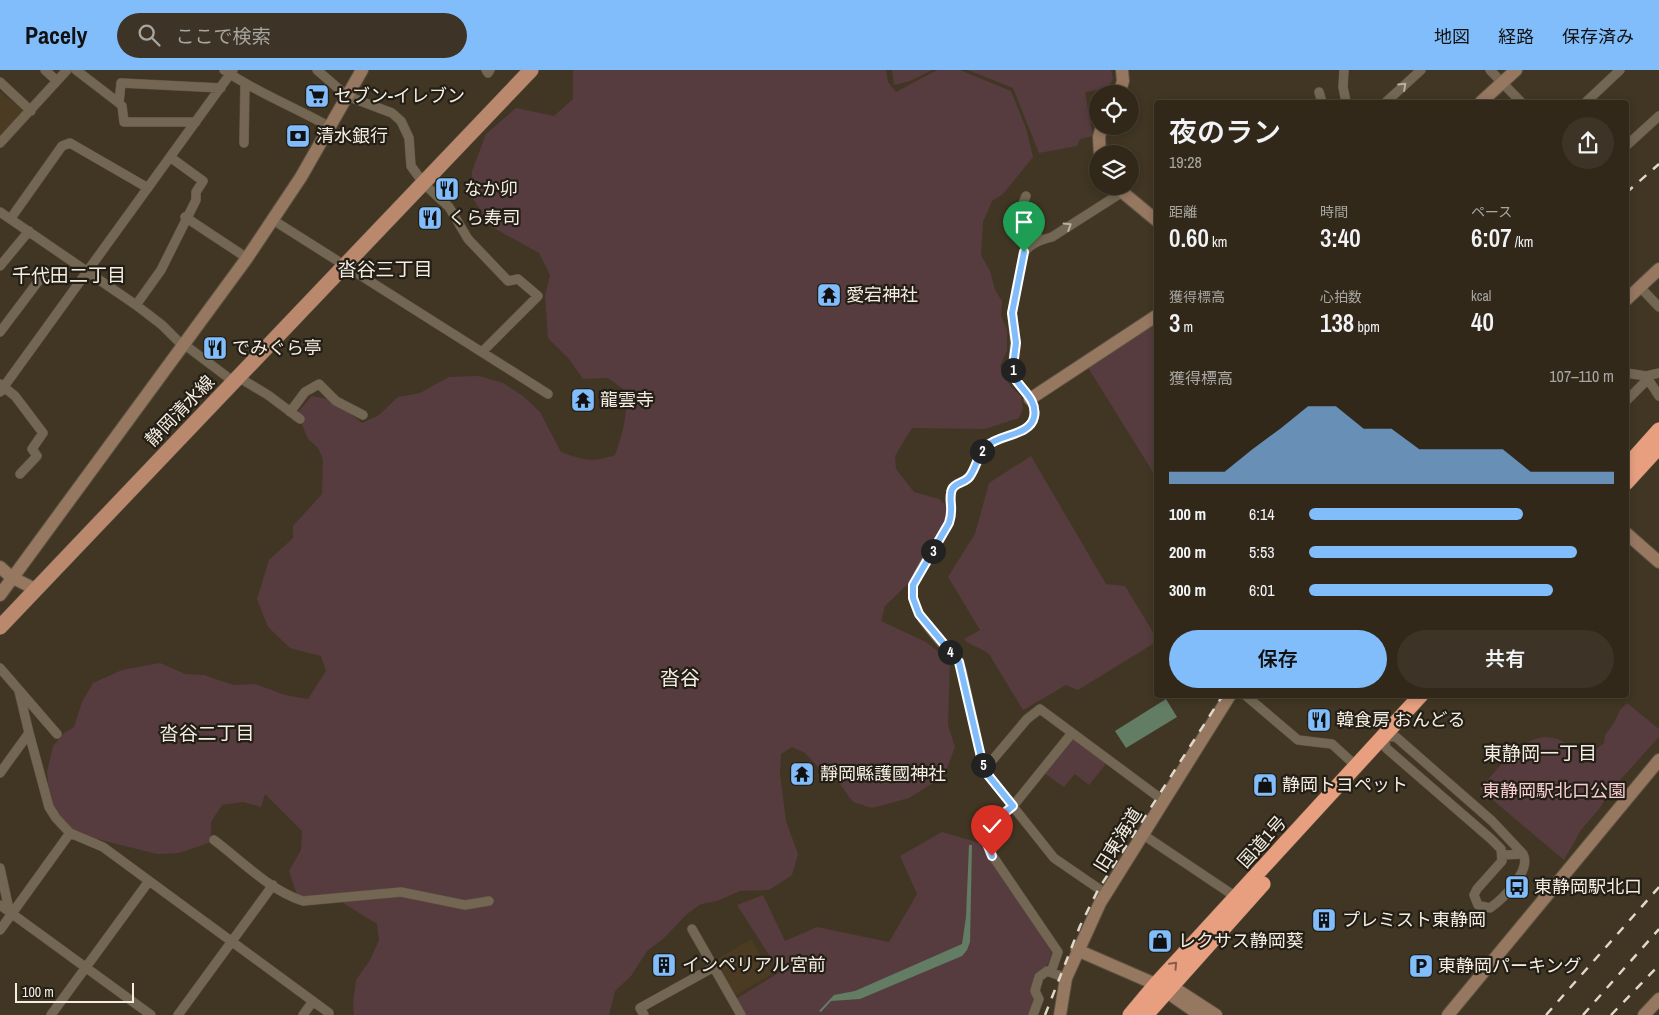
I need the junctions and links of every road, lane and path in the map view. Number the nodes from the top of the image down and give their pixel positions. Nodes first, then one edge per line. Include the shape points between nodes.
1 (45, 70) edge
2 (67, 70) edge
3 (76, 70) edge
4 (317, 70) edge
5 (362, 70) edge
6 (531, 70) edge
7 (1122, 70) edge
8 (1344, 70) edge
9 (1421, 70) edge
10 (1490, 70) edge
11 (1516, 70) edge
12 (1620, 70) edge
13 (229, 72) edge
14 (57, 81) junction
15 (0, 82) edge
16 (1502, 82) junction
17 (245, 83) junction
18 (1122, 85) edge
19 (221, 88) junction
20 (1319, 92) dead end
21 (347, 96) junction
22 (1321, 100) edge
23 (1346, 100) edge
24 (1388, 100) edge
25 (1483, 100) edge
26 (1519, 100) edge
27 (1588, 100) edge
28 (119, 103) junction
29 (31, 111) junction
30 (1659, 116) edge
31 (196, 122) junction
32 (330, 127) junction
33 (0, 143) edge
34 (244, 143) dead end
35 (1629, 143) edge
36 (170, 158) junction
37 (424, 184) junction
38 (148, 188) junction
39 (1110, 195) edge
40 (1125, 195) edge
41 (1026, 196) dead end
42 (4, 216) edge
43 (186, 217) junction
44 (1154, 218) edge
45 (274, 220) junction
46 (29, 231) junction
47 (1040, 240) junction
48 (248, 258) junction
49 (346, 265) junction
50 (0, 266) edge
51 (1659, 269) edge
52 (46, 271) dead end
53 (88, 272) junction
54 (1640, 286) junction
55 (1629, 297) edge
56 (136, 305) junction
57 (1659, 306) edge
58 (1154, 317) edge
59 (0, 332) edge
60 (185, 346) junction
61 (482, 352) junction
62 (1659, 372) edge
63 (1629, 374) edge
64 (1647, 377) junction
65 (236, 380) junction
66 (1, 388) edge
67 (548, 394) dead end
68 (1659, 396) edge
69 (1030, 398) junction
70 (1629, 398) edge
71 (290, 412) junction
72 (363, 415) dead end
73 (300, 419) dead end
74 (1659, 430) edge
75 (1659, 447) edge
76 (1629, 464) edge
77 (20, 474) dead end
78 (1629, 480) edge
79 (1629, 536) edge
80 (1659, 562) edge
81 (0, 567) edge
82 (11, 577) junction
83 (35, 589) junction
84 (0, 595) edge
85 (0, 627) edge
86 (0, 668) edge
87 (19, 691) junction
88 (1228, 698) edge
89 (1249, 698) edge
90 (1419, 698) edge
91 (1430, 698) edge
92 (29, 733) junction
93 (57, 734) dead end
94 (1072, 734) junction
95 (1389, 740) junction
96 (1659, 760) edge
97 (1356, 766) junction
98 (984, 770) junction
99 (0, 773) edge
100 (1164, 801) junction
101 (1013, 806) junction
102 (70, 834) junction
103 (1142, 834) junction
104 (214, 840) dead end
105 (1523, 854) junction
106 (1502, 855) junction
107 (0, 868) edge
108 (149, 880) junction
109 (273, 886) junction
110 (1105, 893) junction
111 (1236, 898) junction
112 (489, 901) dead end
113 (0, 905) edge
114 (10, 914) junction
115 (692, 929) dead end
116 (0, 930) edge
117 (232, 941) junction
118 (1077, 950) junction
119 (86, 967) junction
120 (714, 967) junction
121 (1051, 972) junction
122 (1066, 978) junction
123 (1162, 987) junction
124 (1659, 999) edge
125 (313, 1001) junction
126 (329, 1013) dead end
127 (51, 1015) edge
128 (151, 1015) edge
129 (178, 1015) edge
130 (303, 1015) edge
131 (644, 1015) edge
132 (741, 1015) edge
133 (1033, 1015) edge
134 (1060, 1015) edge
135 (1130, 1015) edge
136 (1146, 1015) edge
137 (1200, 1015) edge
138 (1216, 1015) edge
139 (1448, 1015) edge
140 (1644, 1015) edge

1 - 14 street
2 - 14 street
3 - 28 street
4 - 21 street
5 - 21 street
6 - 37 main road, 静岡清水線
7 - 18 street
8 - 23 street
24 -> 9 street
10 - 16 street
11 - 16 street
12 - 27 street
13 - 17 street
13 - 19 street
14 - 29 street
15 - 29 street
16 - 25 street
16 - 26 street
17 - 32 street
17 - 34 street
19 - 28 street via 121,83
19 - 31 street
20 - 22 street
21 - 32 street
21 - 37 street via 392,113 401,121 409,138 411,166
28 - 31 street via 124,122
29 - 33 street
30 - 35 street
31 - 36 street
32 - 45 street
36 - 38 street
36 - 43 street via 204,181
37 - 49 main road, 静岡清水線
37 - 61 street via 449,207 468,239 508,281 518,279 538,296
38 - 42 street via 70,143 62,146
38 - 53 street
47 -> 39 street via 1052,237
40 - 44 street
41 - 47 street via 1019,213
42 - 46 street
43 - 48 street
43 - 56 street via 161,270
45 - 48 street
45 - 49 street
46 - 50 street
46 - 53 street
47 - 69 street via 1024,252 1012,313 1016,343 1012,374
48 - 60 street
49 - 61 street
49 - 65 main road, 静岡清水線
51 - 54 street
52 - 59 street
53 - 56 street
53 - 66 street
54 - 55 street
54 - 57 street
56 - 60 street
58 - 69 street
60 - 65 street
60 - 82 street
61 - 67 street
62 - 64 street
63 - 64 street
64 - 68 street
64 - 70 street
65 - 71 street
65 - 83 main road, 静岡清水線
66 - 77 street via 15,396 43,434 32,449 37,456
69 - 98 street via 1035,410 1032,423 988,445 970,476 953,487 950,494 953,512 949,523 913,585 913,598 919,614 959,662
71 - 72 street via 305,392 319,384 336,401
71 - 73 street
74 - 76 highway
75 - 78 highway
79 - 80 street
81 - 82 street
82 - 83 street
82 - 84 street
83 - 85 main road, 静岡清水線
86 - 87 street
87 - 92 street
87 - 93 street
88 - 100 street, 旧東海道
89 - 97 street via 1298,740 1332,744
90 - 95 highway, 国道1号
91 - 95 highway, 国道1号
92 - 99 street
92 - 102 street via 49,807
94 - 98 street via 1040,709 1027,719
94 - 100 street
94 - 101 street
95 - 97 highway, 国道1号
95 - 105 street via 1492,821
95 - 106 street via 1501,849
95 - 123 highway, 国道1号
96 - 139 street
97 - 111 highway, 国道1号
98 - 101 street
100 - 103 street, 旧東海道
101 - 110 street via 1054,858
101 - 121 street via 982,831 992,856 1058,952
102 - 108 street via 103,847
102 - 114 street
103 - 110 street, 旧東海道
103 - 111 street
104 - 109 street
105 - 106 street
105 - 106 street via 1526,858 1524,870 1496,904 1484,908 1478,905 1474,895 1502,860
107 - 114 street
108 - 117 street
108 - 119 street
109 - 112 street via 303,900 401,892 465,905
109 - 117 street
110 - 118 street, 旧東海道
123 -> 111 highway, 国道1号
113 - 114 street
114 - 116 street
114 - 119 street
115 - 120 street
117 - 125 street
117 - 129 street
118 - 122 street, 旧東海道
118 - 123 street
119 - 127 street
119 - 128 street
120 - 131 street via 640,1008
120 - 132 street
121 - 122 street
121 - 133 street via 1043,972 1035,986 1039,999
122 - 134 street, 旧東海道
123 - 135 highway, 国道1号
123 - 136 highway, 国道1号
123 - 137 street
123 - 138 street via 1179,991
124 - 140 street
125 - 126 street
125 - 130 street

